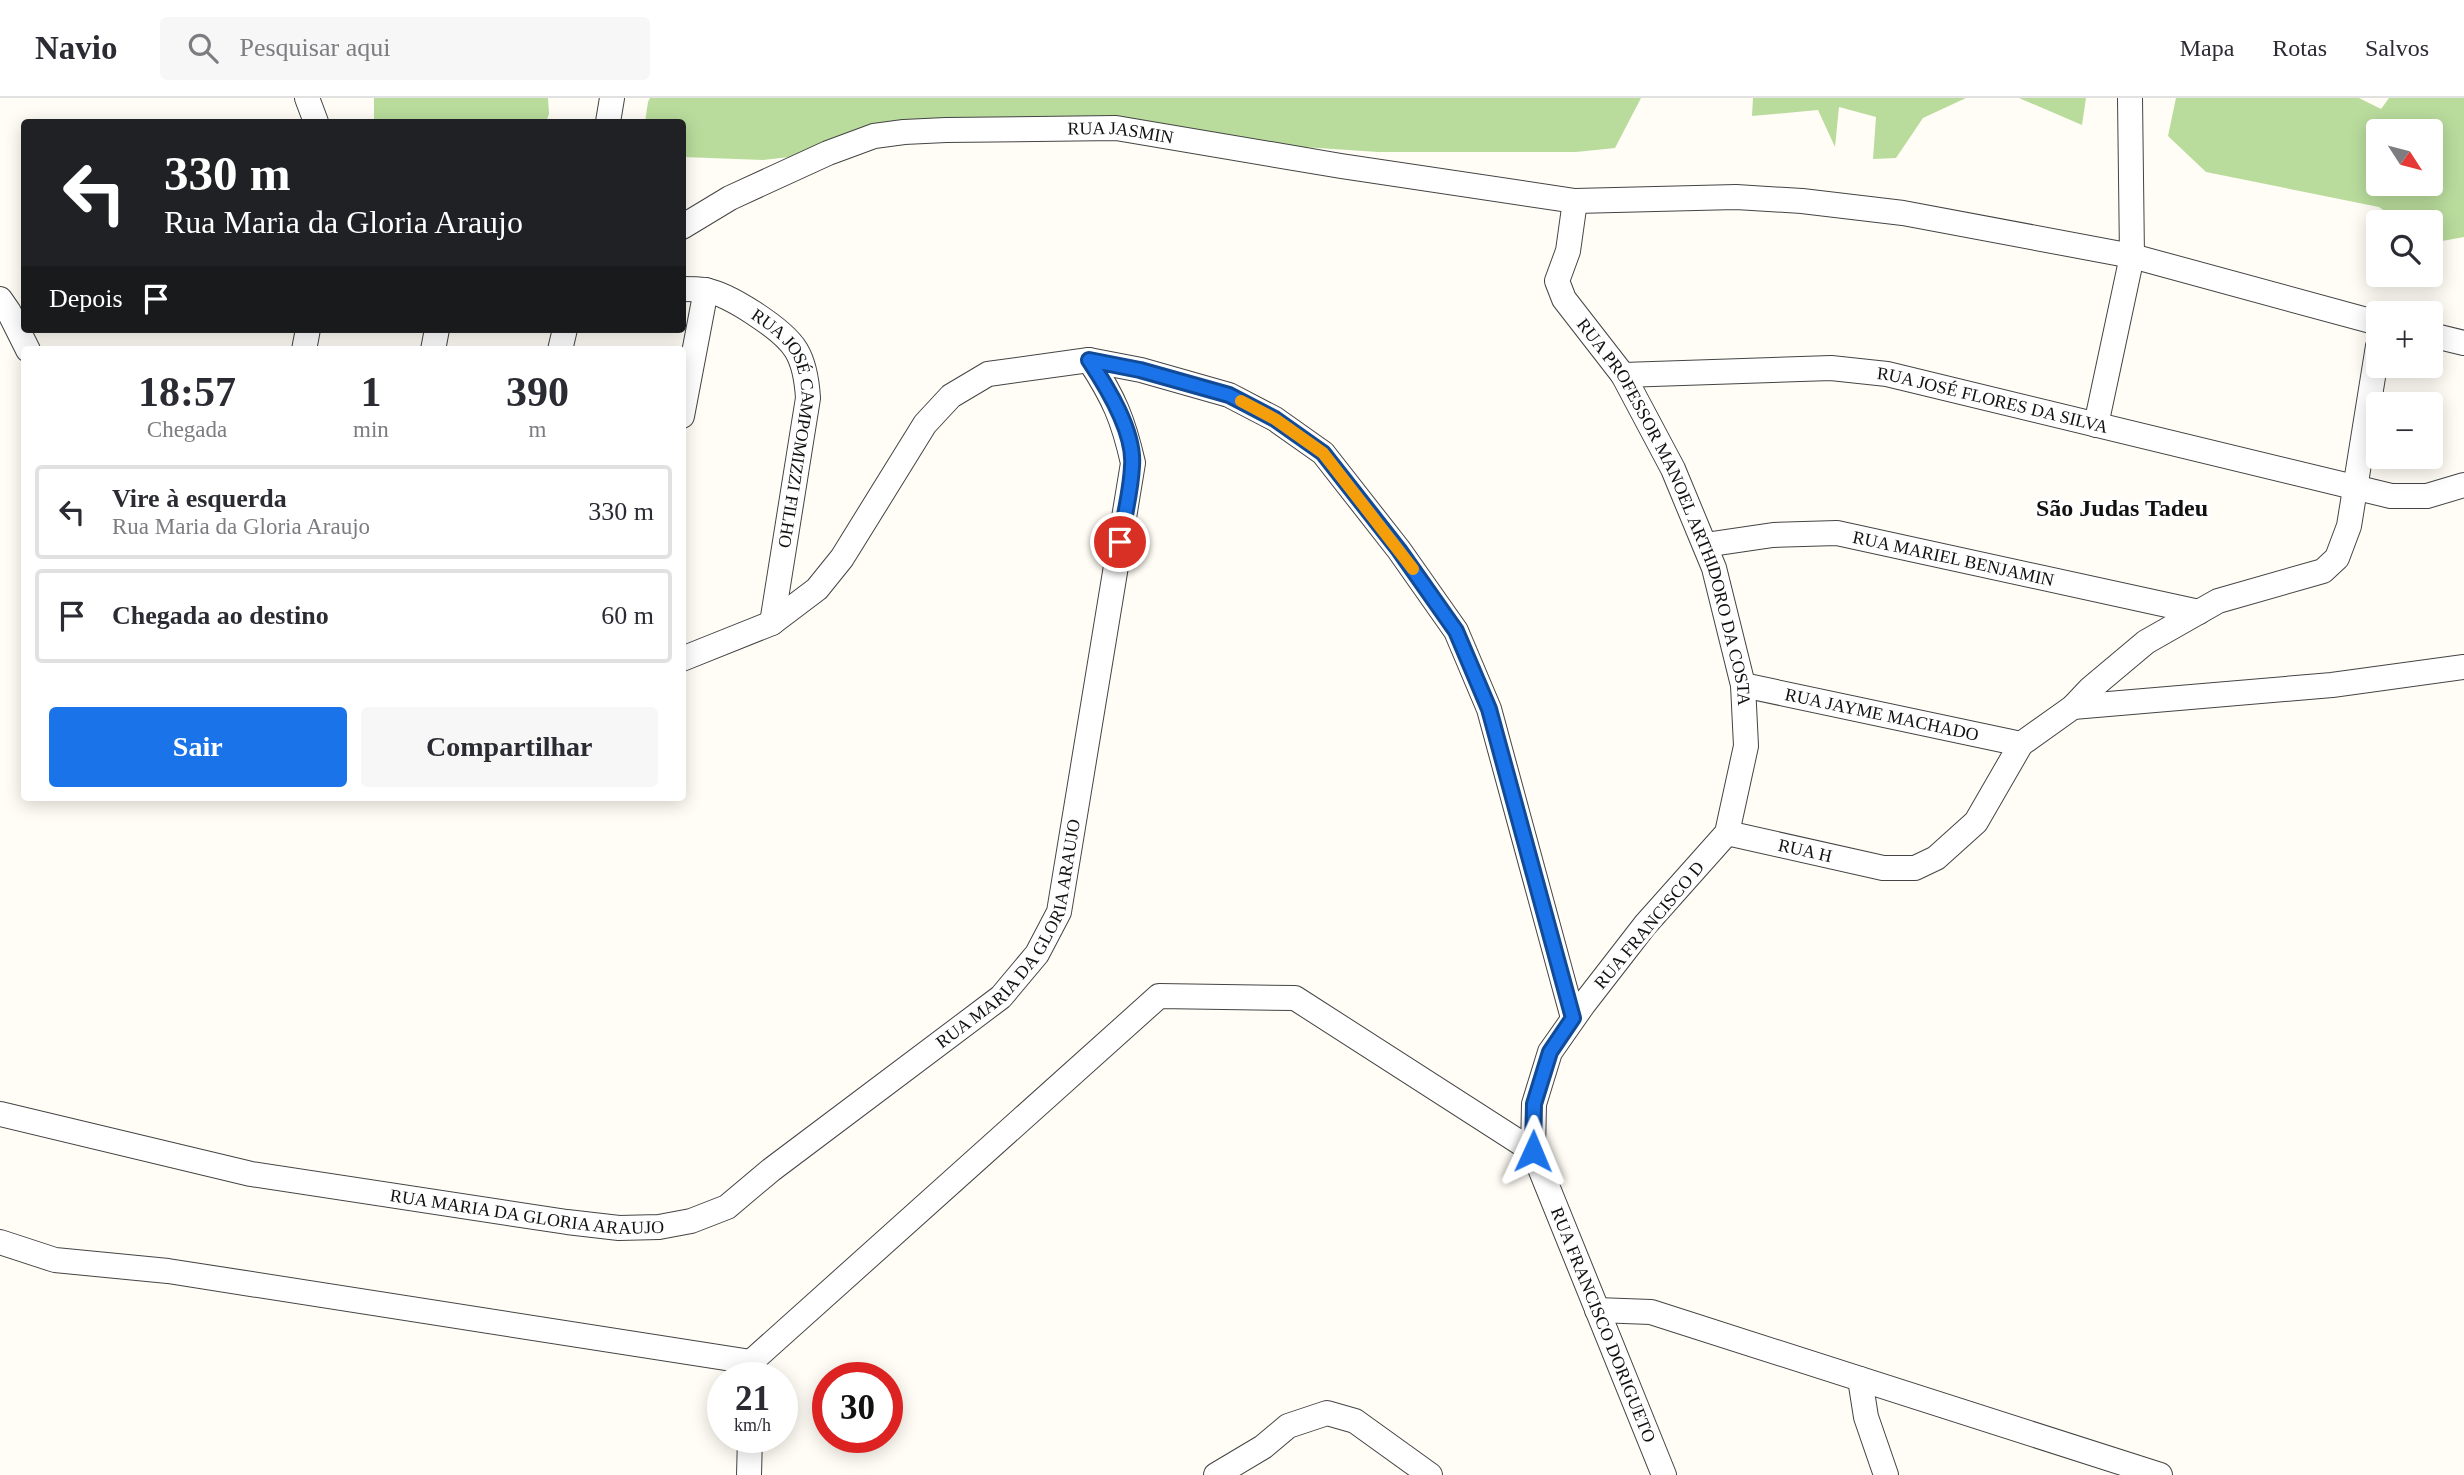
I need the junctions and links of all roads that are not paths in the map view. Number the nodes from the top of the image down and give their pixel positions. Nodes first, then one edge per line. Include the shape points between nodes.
1 (307, 98) edge
2 (612, 98) edge
3 (2130, 98) edge
4 (315, 119) edge
5 (608, 119) edge
6 (1576, 201) junction
7 (686, 225) edge
8 (2132, 256) junction
9 (694, 290) edge
10 (0, 299) edge
11 (2366, 320) edge
12 (2443, 338) edge
13 (2464, 343) edge
14 (26, 346) edge
15 (1089, 360) junction
16 (686, 374) edge
17 (1623, 374) junction
18 (2373, 378) edge
19 (2096, 425) junction
20 (2464, 485) edge
21 (2354, 487) junction
22 (1705, 545) junction
23 (2199, 612) junction
24 (772, 623) junction
25 (686, 658) edge
26 (2464, 667) edge
27 (1744, 685) junction
28 (2073, 707) junction
29 (2021, 744) junction
30 (1727, 834) junction
31 (1573, 1018) junction
32 (0, 1114) edge
33 (1533, 1151) junction
34 (0, 1242) edge
35 (1597, 1310) junction
36 (759, 1362) edge
37 (707, 1363) edge
38 (1860, 1379) junction
39 (1263, 1447) junction
40 (750, 1453) edge
41 (750, 1475) edge
42 (1216, 1475) edge
43 (1255, 1475) edge
44 (1430, 1475) edge
45 (1664, 1475) edge
46 (1886, 1475) edge
47 (2160, 1475) edge

1 - 4 street
2 - 5 street
3 - 8 street
6 - 7 street, RUA JASMIN via 1116,128 904,131 874,136 828,153 730,198
6 - 8 street, RUA JASMIN via 1736,197 1802,201 1903,213
6 - 17 street, RUA PROFESSOR MANOEL ARTHIDORO DA COSTA via 1568,251 1557,281 1564,299
8 - 11 street, RUA JASMIN
8 - 19 street
9 - 16 street
9 - 24 street, RUA JOSÉ CAMPOMIZZI FILHO via 754,312 775,328 796,350 806,378 808,398
10 - 14 street
12 - 13 street
15 - 24 street via 988,374 951,396 925,424 842,558 817,589
15 - 31 street via 1229,395 1275,419 1323,453 1399,550 1456,631 1489,709
15 - 32 street, RUA MARIA DA GLORIA ARAUJO via 1125,426 1133,463 1059,912 1037,954 1001,997 727,1207 691,1222 659,1227 567,1222 251,1174
17 - 19 street, RUA JOSÉ FLORES DA SILVA via 1831,368 1887,374
17 - 22 street, RUA PROFESSOR MANOEL ARTHIDORO DA COSTA via 1673,468
18 - 21 street
19 - 21 street, RUA JOSÉ FLORES DA SILVA
20 - 21 street, RUA JOSÉ FLORES DA SILVA via 2427,496 2391,496
21 - 23 street via 2349,526 2337,558 2323,571 2218,601
22 - 23 street, RUA MARIEL BENJAMIN via 1773,535 1836,533
22 - 27 street, RUA PROFESSOR MANOEL ARTHIDORO DA COSTA
23 - 28 street via 2146,642
24 - 25 street
26 - 28 street via 2332,685
27 - 29 street, RUA JAYME MACHADO
27 - 30 street, RUA PROFESSOR MANOEL ARTHIDORO DA COSTA via 1746,746
28 - 29 street
29 - 30 street, RUA H via 1976,822 1936,858 1915,868 1883,868
30 - 31 street, RUA FRANCISCO D via 1645,925
31 - 33 street, RUA FRANCISCO DORIGUETO via 1550,1052 1534,1104
33 - 35 street, RUA FRANCISCO DORIGUETO
33 - 36 street via 1295,998 1159,996
34 - 37 street via 55,1260 168,1271
35 - 38 street via 1651,1312
35 - 45 street, RUA FRANCISCO DORIGUETO
38 - 46 street via 1866,1417
38 - 47 street
39 - 42 street
39 - 43 street
39 - 44 street via 1287,1426 1327,1413 1355,1421
40 - 41 street

